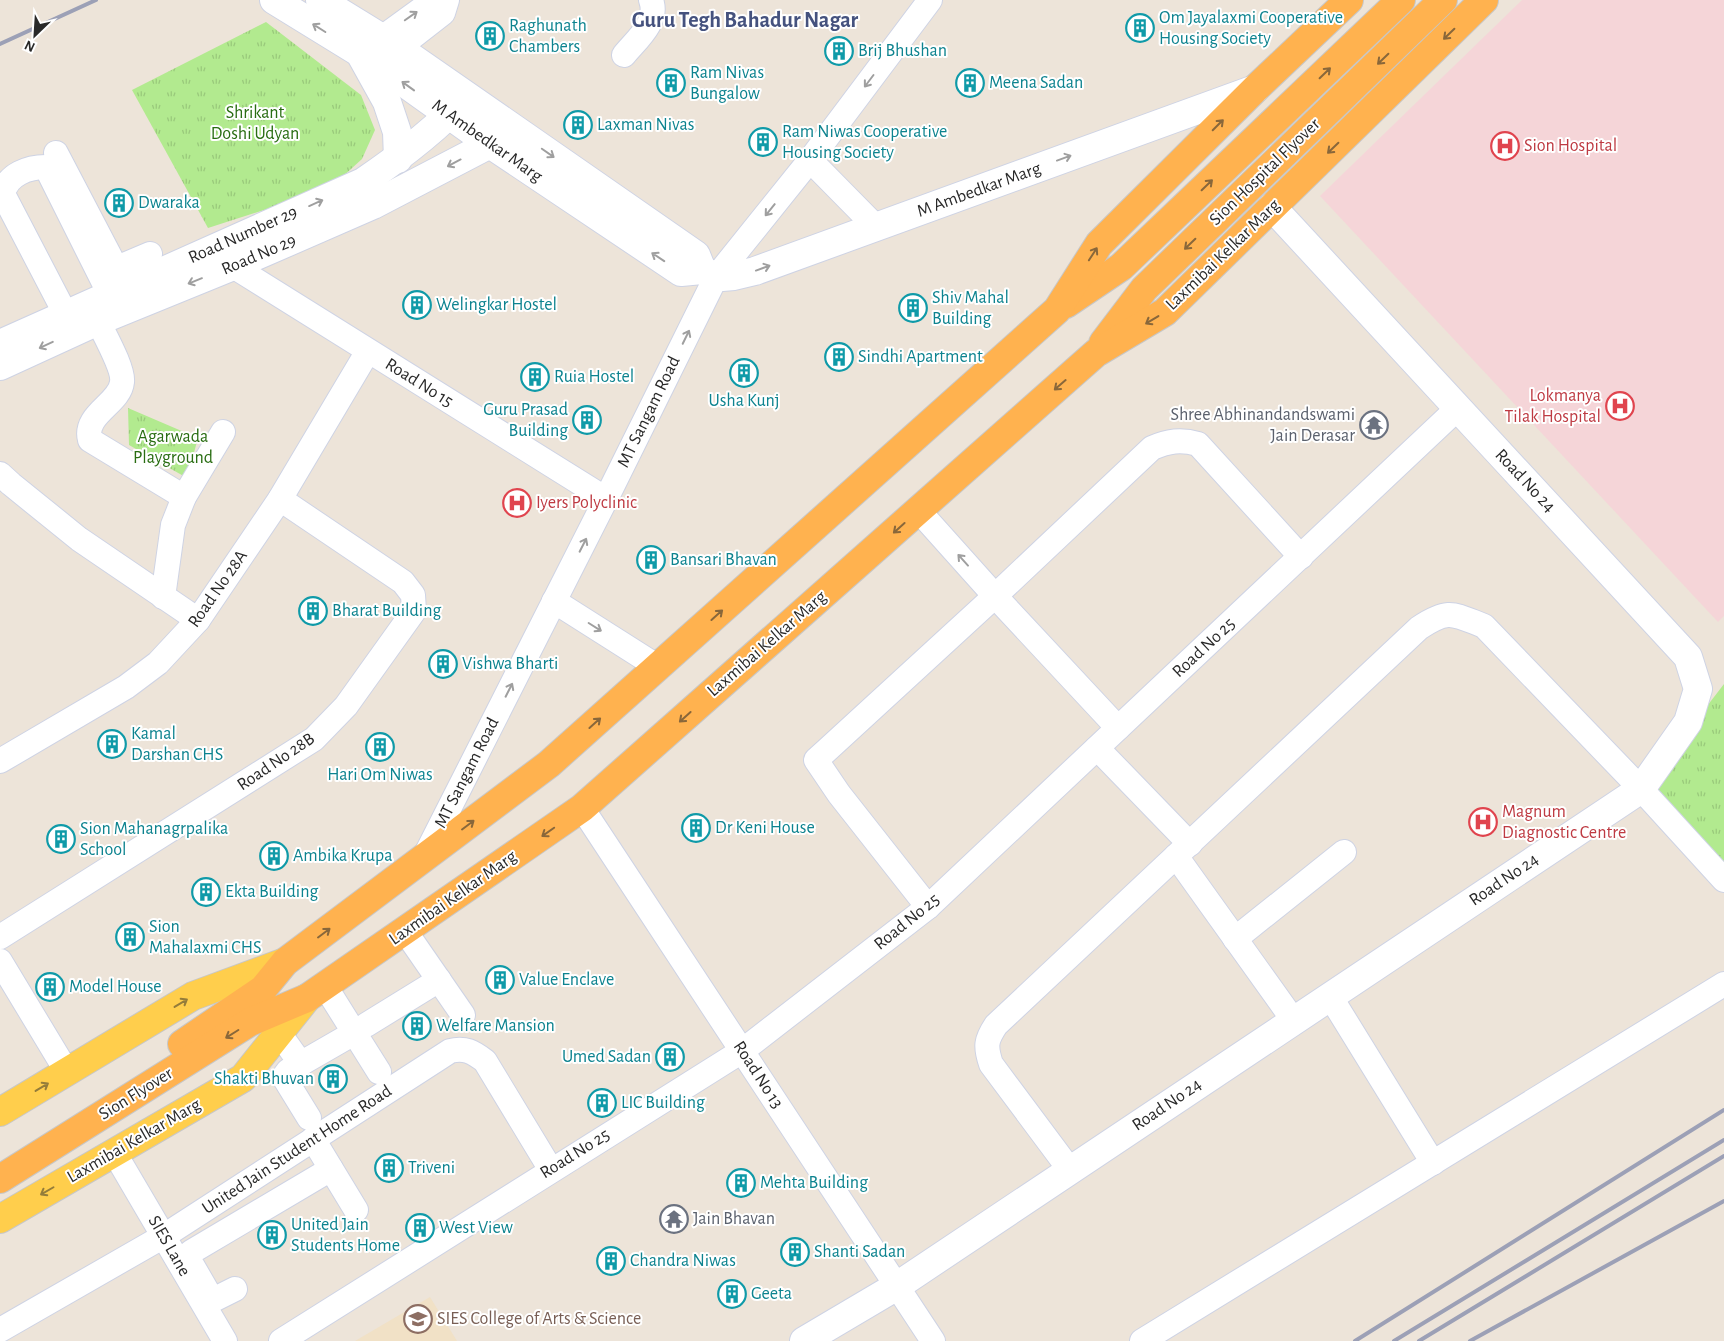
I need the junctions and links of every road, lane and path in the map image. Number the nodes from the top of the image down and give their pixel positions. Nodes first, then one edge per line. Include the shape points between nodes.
1 (274, 0) edge
2 (320, 0) edge
3 (434, 0) edge
4 (447, 0) edge
5 (651, 0) edge
6 (930, 0) edge
7 (1349, 0) edge
8 (1401, 0) edge
9 (1443, 0) edge
10 (1484, 0) edge
11 (380, 51) junction
12 (624, 55) dead end
13 (1255, 88) junction
14 (458, 106) junction
15 (499, 135) junction
16 (56, 153) dead end
17 (398, 159) junction
18 (810, 160) junction
19 (1272, 207) junction
20 (876, 227) junction
21 (150, 254) dead end
22 (227, 255) junction
23 (709, 273) junction
24 (118, 283) junction
25 (1057, 310) junction
26 (66, 315) junction
27 (98, 321) junction
28 (0, 344) edge
29 (368, 351) junction
30 (1096, 353) junction
31 (0, 366) edge
32 (1458, 408) junction
33 (223, 432) dead end
34 (0, 474) edge
35 (184, 498) junction
36 (280, 499) junction
37 (606, 499) junction
38 (918, 510) junction
39 (1301, 557) junction
40 (995, 596) junction
41 (164, 597) junction
42 (554, 601) junction
43 (198, 620) junction
44 (658, 667) junction
45 (1118, 728) junction
46 (1097, 748) junction
47 (0, 761) edge
48 (1641, 789) junction
49 (582, 808) junction
50 (1183, 850) junction
51 (1344, 852) dead end
52 (424, 858) junction
53 (1724, 880) edge
54 (928, 907) junction
55 (405, 931) junction
56 (0, 937) edge
57 (1235, 939) junction
58 (290, 959) junction
59 (0, 961) edge
60 (439, 980) junction
61 (1724, 984) edge
62 (322, 988) junction
63 (1330, 996) junction
64 (272, 1011) junction
65 (463, 1016) dead end
66 (1294, 1021) junction
67 (360, 1029) junction
68 (742, 1050) junction
69 (301, 1064) junction
70 (382, 1065) dead end
71 (66, 1072) junction
72 (0, 1112) edge
73 (311, 1128) junction
74 (114, 1152) junction
75 (0, 1160) edge
76 (1433, 1162) junction
77 (331, 1169) junction
78 (550, 1170) junction
79 (1070, 1170) junction
80 (0, 1179) edge
81 (253, 1179) junction
82 (269, 1206) junction
83 (356, 1210) dead end
84 (0, 1219) edge
85 (164, 1236) junction
86 (897, 1286) junction
87 (235, 1290) dead end
88 (0, 1330) edge
89 (224, 1341) edge
90 (280, 1341) edge
91 (804, 1341) edge
92 (934, 1341) edge
93 (1142, 1341) edge

11 -> 1 main road, M Ambedkar Marg
2 - 11 main road, M Ambedkar Marg
11 -> 3 street
4 - 11 street via 443,13
5 - 12 street via 654,9 652,21
6 -> 18 street, MT Sangam Road
7 - 13 highway
25 -> 8 highway, Sion Hospital Flyover via 1121,266
9 -> 30 highway, Sion Hospital Flyover via 1144,289
10 -> 19 highway, Laxmibai Kelkar Marg
11 - 14 main road, M Ambedkar Marg
11 - 17 main road via 387,102 397,132
20 -> 13 main road, M Ambedkar Marg
25 -> 13 highway via 1099,244
14 - 15 main road, M Ambedkar Marg
14 - 17 main road, Road Number 29
15 -> 22 main road, Road No 29 via 373,206
15 - 23 main road, M Ambedkar Marg via 681,272
16 - 24 street
22 -> 17 main road, Road Number 29 via 363,182
18 - 20 street
18 -> 23 street, MT Sangam Road
19 -> 30 highway, Laxmibai Kelkar Marg via 1165,312
19 - 32 main road, Road No 24
23 -> 20 main road, M Ambedkar Marg via 734,276 755,271
21 - 24 street
22 - 24 main road, Road Number 29
22 -> 27 main road, Road No 29
22 - 29 street, Road No 15
37 -> 23 street, MT Sangam Road
24 - 26 main road, Road Number 29
24 - 26 street via 46,167 15,175 3,194
44 -> 25 highway
26 - 28 main road, Road Number 29
27 -> 31 main road, Road No 29
27 - 35 street via 123,381 119,391 94,420 88,434 90,440
29 - 36 street, Road No 28A
29 - 37 street, Road No 15
30 -> 38 highway, Laxmibai Kelkar Marg
32 - 39 street, Road No 25
32 - 48 main road, Road No 24 via 1688,657 1698,689 1688,722
33 - 35 street
34 - 41 street via 79,539
35 - 41 street via 173,525
36 - 43 street, Road No 28A
36 - 56 street, Road No 28B via 403,582 413,595 414,611 346,706 314,739
42 -> 37 street, MT Sangam Road
40 -> 38 street
38 -> 49 highway, Laxmibai Kelkar Marg
39 - 40 street via 1198,444 1185,440 1166,442 1152,448
39 - 45 street, Road No 25
40 - 45 street
40 - 54 street via 816,760
41 - 43 street
42 -> 44 street
52 -> 42 street, MT Sangam Road
43 - 47 street, Road No 28A via 158,663 126,686
52 -> 44 highway via 549,764
45 - 46 street, Road No 25
46 - 50 street
46 - 54 street, Road No 25
48 - 50 street via 1484,626 1450,614 1433,618 1419,628
48 - 53 street
48 - 63 main road, Road No 24
49 -> 55 highway, Laxmibai Kelkar Marg
49 - 68 street, Road No 13
50 - 57 street
50 - 79 street via 996,1025 988,1038 987,1052 991,1064
51 - 57 street
58 -> 52 highway
54 - 68 street, Road No 25
55 - 60 street
55 - 62 highway, Laxmibai Kelkar Marg
57 - 66 street
58 - 62 highway
58 - 64 highway
71 -> 58 main road via 193,996
59 - 71 street
60 - 65 street
60 - 67 street
61 - 76 street
62 - 64 highway, Laxmibai Kelkar Marg
62 - 67 street
63 - 66 main road, Road No 24
63 - 76 street
64 - 69 street
64 - 74 main road, Laxmibai Kelkar Marg via 243,1078
64 - 75 highway, Sion Flyover
64 -> 80 highway, Sion Flyover
66 - 79 main road, Road No 24
67 - 69 street
67 - 70 street
68 - 78 street, Road No 25
68 - 86 street, Road No 13
69 - 73 street via 285,1075
72 -> 71 main road
73 - 77 street
73 - 78 street, United Jain Student Home Road via 450,1051 460,1049 485,1061
73 - 81 street, United Jain Student Home Road
74 -> 84 main road, Laxmibai Kelkar Marg
74 - 85 street, SIES Lane
76 - 93 street
77 - 82 street
77 - 83 street
78 - 90 street, Road No 25
79 - 86 main road, Road No 24
81 - 82 street
81 - 85 street, United Jain Student Home Road
82 - 87 street via 189,1254 188,1258 213,1298
85 - 88 street, United Jain Student Home Road
85 - 89 street, SIES Lane
86 - 91 main road, Road No 24
86 - 92 street, Road No 13

